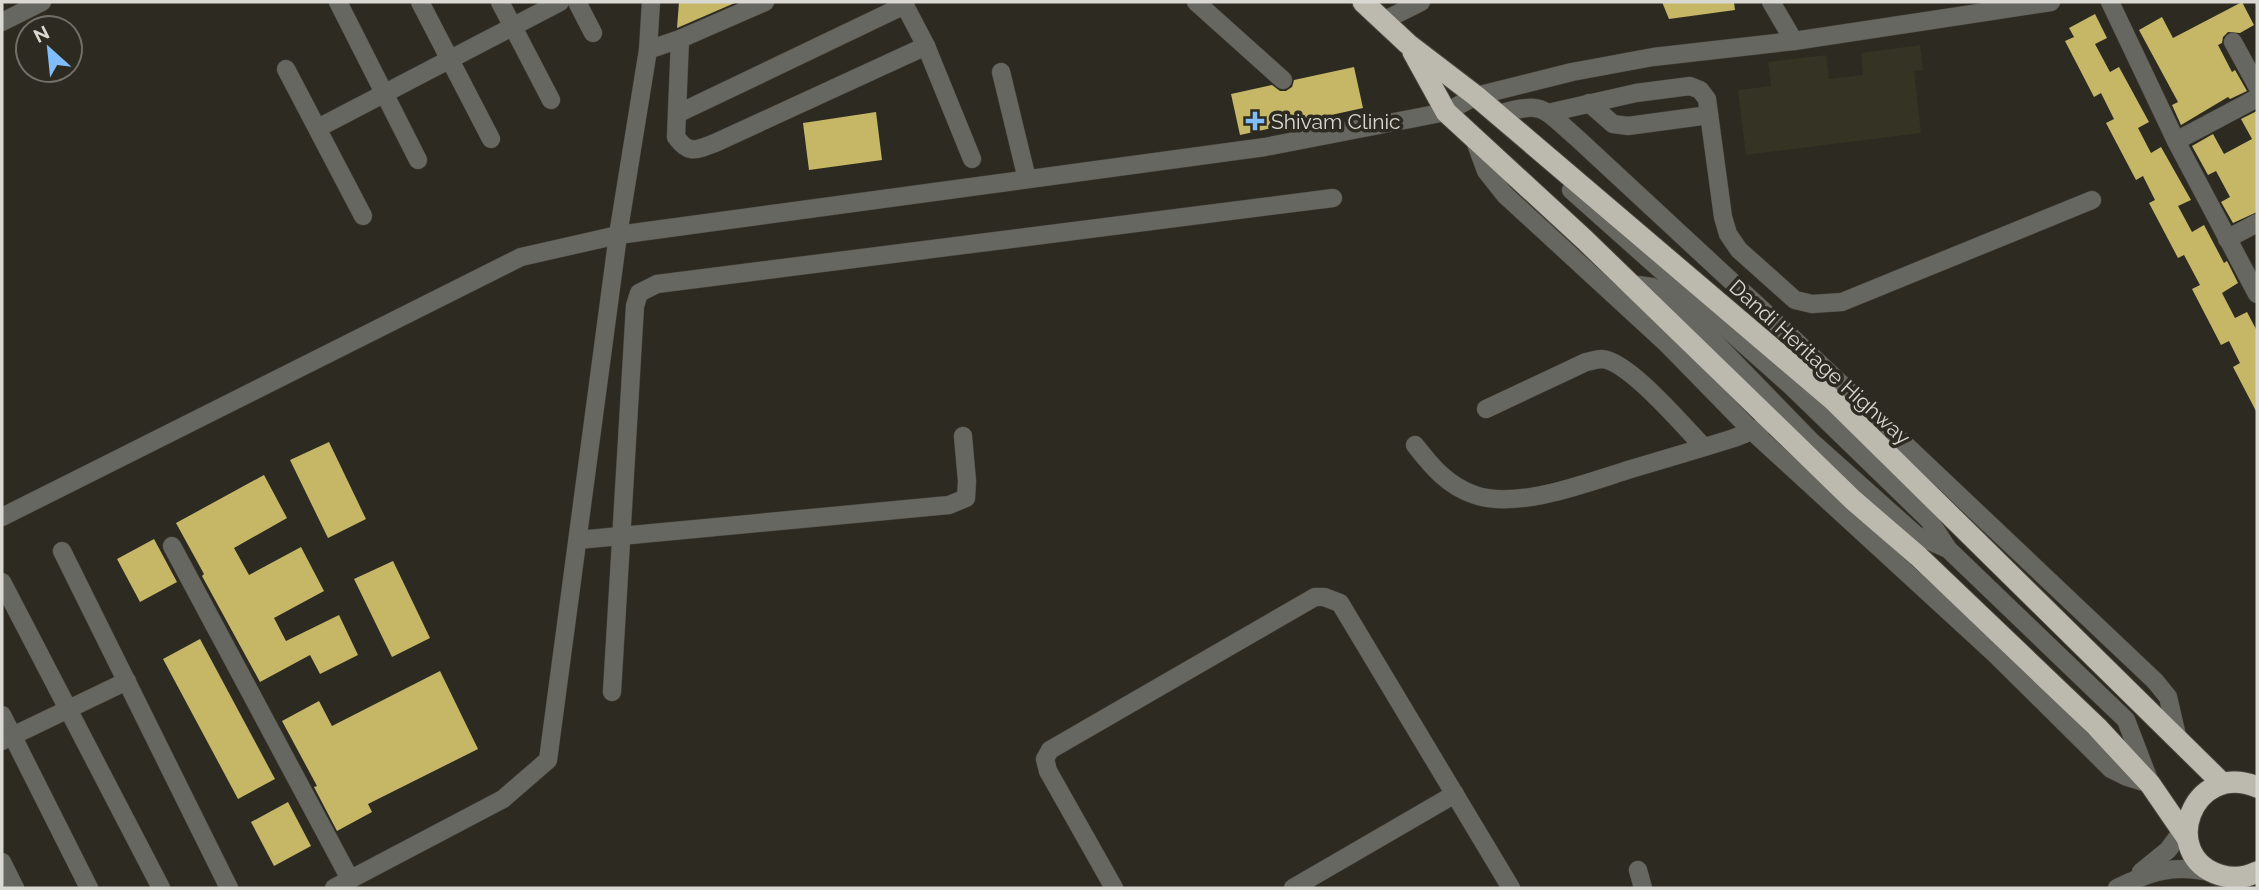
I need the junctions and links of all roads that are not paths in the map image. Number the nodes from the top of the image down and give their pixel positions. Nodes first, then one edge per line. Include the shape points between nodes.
1 (42, 2) edge
2 (338, 2) edge
3 (419, 2) edge
4 (500, 2) edge
5 (574, 2) edge
6 (651, 2) edge
7 (765, 2) edge
8 (1196, 2) edge
9 (1363, 2) edge
10 (1421, 2) edge
11 (1771, 2) edge
12 (2051, 2) edge
13 (2110, 2) edge
14 (904, 3) edge
15 (1966, 8) edge
16 (1383, 21) junction
17 (2, 22) edge
18 (513, 26) junction
19 (593, 33) dead end
20 (680, 39) junction
21 (1794, 41) junction
22 (2233, 41) dead end
23 (1409, 44) junction
24 (926, 46) junction
25 (648, 50) junction
26 (449, 58) junction
27 (286, 69) dead end
28 (1001, 72) dead end
29 (1283, 80) dead end
30 (2257, 86) edge
31 (384, 92) junction
32 (1476, 96) junction
33 (2257, 98) edge
34 (551, 100) dead end
35 (1589, 103) junction
36 (1446, 112) junction
37 (1548, 113) junction
38 (677, 114) junction
39 (1498, 114) junction
40 (1709, 115) junction
41 (318, 128) junction
42 (491, 139) dead end
43 (1475, 141) junction
44 (2176, 141) junction
45 (1547, 156) junction
46 (972, 159) dead end
47 (418, 160) dead end
48 (1027, 179) junction
49 (1333, 198) dead end
50 (2092, 200) dead end
51 (363, 216) dead end
52 (2257, 223) edge
53 (618, 234) junction
54 (2227, 239) junction
55 (1630, 284) junction
56 (2257, 294) edge
57 (1486, 409) dead end
58 (1773, 423) junction
59 (1752, 431) junction
60 (963, 436) dead end
61 (1415, 444) dead end
62 (1704, 447) junction
63 (2, 517) edge
64 (620, 536) junction
65 (578, 540) junction
66 (172, 546) dead end
67 (1948, 549) junction
68 (62, 551) dead end
69 (2, 582) edge
70 (127, 681) junction
71 (612, 692) dead end
72 (68, 709) junction
73 (2, 715) edge
74 (2126, 720) junction
75 (7, 739) edge
76 (2178, 740) junction
77 (2222, 783) junction
78 (2150, 784) junction
79 (2256, 786) edge
80 (1455, 794) junction
81 (2185, 834) junction
82 (2, 862) edge
83 (1638, 870) dead end
84 (2257, 872) edge
85 (2221, 876) junction
86 (350, 879) junction
87 (2119, 887) edge
88 (15, 888) edge
89 (89, 888) edge
90 (161, 888) edge
91 (229, 888) edge
92 (334, 888) edge
93 (1114, 888) edge
94 (1293, 888) edge
95 (1511, 888) edge
96 (1643, 888) edge
97 (2248, 888) edge

1 - 17 street
2 - 31 street
3 - 26 street
4 - 18 street
5 - 18 street
5 - 19 street
6 - 25 street
7 - 20 street
8 - 29 street
9 - 16 highway, Dandi Heritage Highway
10 - 16 street
11 - 21 street
12 - 15 street
13 - 44 street
14 - 24 street
14 - 38 street
15 - 21 street
16 - 23 highway, Dandi Heritage Highway
18 - 26 street
18 - 34 street
20 - 25 street
20 - 38 street
21 - 32 street via 1572,72
22 - 30 street
23 - 32 highway, Dandi Heritage Highway
23 - 36 highway
24 - 38 street via 695,150 676,137
24 - 46 street
25 - 53 street
26 - 31 street
26 - 42 street
27 - 41 street
28 - 48 street
31 - 41 street
31 - 47 street
32 - 36 street
32 - 39 highway, Dandi Heritage Highway
33 - 44 street
35 - 37 street
35 - 40 street via 1612,124 1628,126
35 - 40 street via 1690,86 1707,99
36 - 43 highway
36 - 48 street via 1265,147
37 - 39 street via 1528,106
37 - 76 street via 2155,681 2168,697
39 - 45 highway, Dandi Heritage Highway
40 - 50 street via 1728,233 1739,250 1795,300 1812,304 1842,302
41 - 51 street
43 - 55 highway
43 - 59 street via 1486,171 1505,195 1666,343
44 - 54 street
45 - 67 street via 1564,184 1791,386 1928,520
45 - 76 highway, Dandi Heritage Highway via 1833,400
48 - 53 street
49 - 64 street via 657,284 639,293 635,306
52 - 54 street
53 - 63 street via 521,257
53 - 65 street
54 - 56 street
55 - 58 highway
55 - 67 street via 1668,294 1812,442 1916,535
57 - 62 street via 1586,362 1603,359 1640,382
58 - 59 street
58 - 78 highway via 2097,727
59 - 62 street
59 - 78 street via 1994,653 2111,769
60 - 64 street via 966,498 949,505
61 - 62 street via 1453,485 1477,496 1506,499 1553,493
64 - 65 street
64 - 71 street
65 - 86 street via 548,760 503,799
66 - 86 street
67 - 74 street
68 - 70 street
69 - 72 street
70 - 72 street
70 - 91 street
72 - 75 street
72 - 90 street
73 - 75 street
74 - 76 street
74 - 78 street
75 - 89 street
76 - 77 highway, Dandi Heritage Highway
77 - 79 highway
77 - 81 highway via 2199,798
78 - 81 highway
80 - 93 street via 1340,603 1315,597 1050,750 1045,759 1048,772
80 - 94 street
80 - 95 street
81 - 85 highway via 2196,858
81 - 87 street
82 - 88 street
83 - 96 street
84 - 85 highway via 2241,878
85 - 87 street via 2172,868
85 - 97 highway
86 - 92 street

